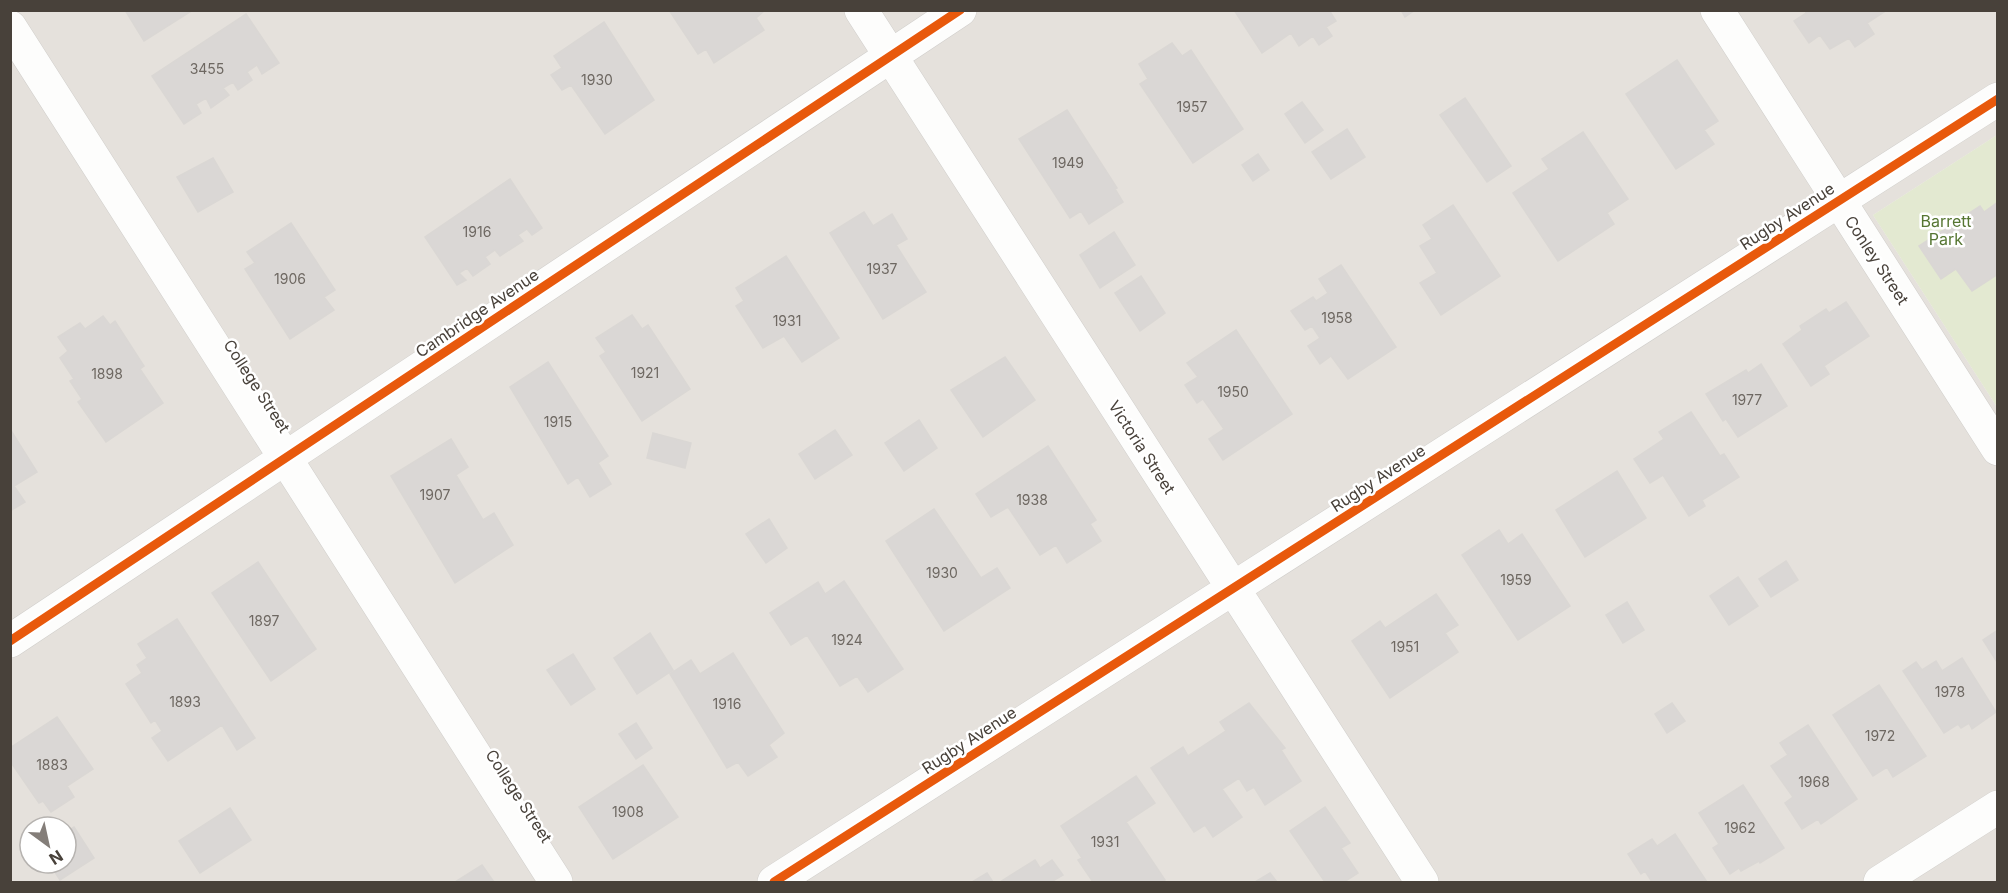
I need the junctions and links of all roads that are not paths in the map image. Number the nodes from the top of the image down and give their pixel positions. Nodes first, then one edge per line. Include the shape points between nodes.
1 (861, 10) edge
2 (960, 10) edge
3 (1717, 10) edge
4 (10, 27) edge
5 (891, 57) junction
6 (1998, 99) edge
7 (1838, 201) junction
8 (1998, 449) edge
9 (286, 458) junction
10 (1233, 589) junction
11 (10, 641) edge
12 (1998, 807) edge
13 (556, 882) edge
14 (774, 882) edge
15 (1422, 882) edge
16 (1880, 882) edge

1 - 5 street, Victoria Street
2 - 5 street, Cambridge Avenue
3 - 7 street, Conley Street
4 - 9 street, College Street
5 - 9 street, Cambridge Avenue
5 - 10 street, Victoria Street
6 - 7 street, Rugby Avenue
7 - 8 street, Conley Street
7 - 10 street, Rugby Avenue
9 - 11 street, Cambridge Avenue
9 - 13 street, College Street
10 - 14 street, Rugby Avenue
10 - 15 street, Victoria Street
12 - 16 street

